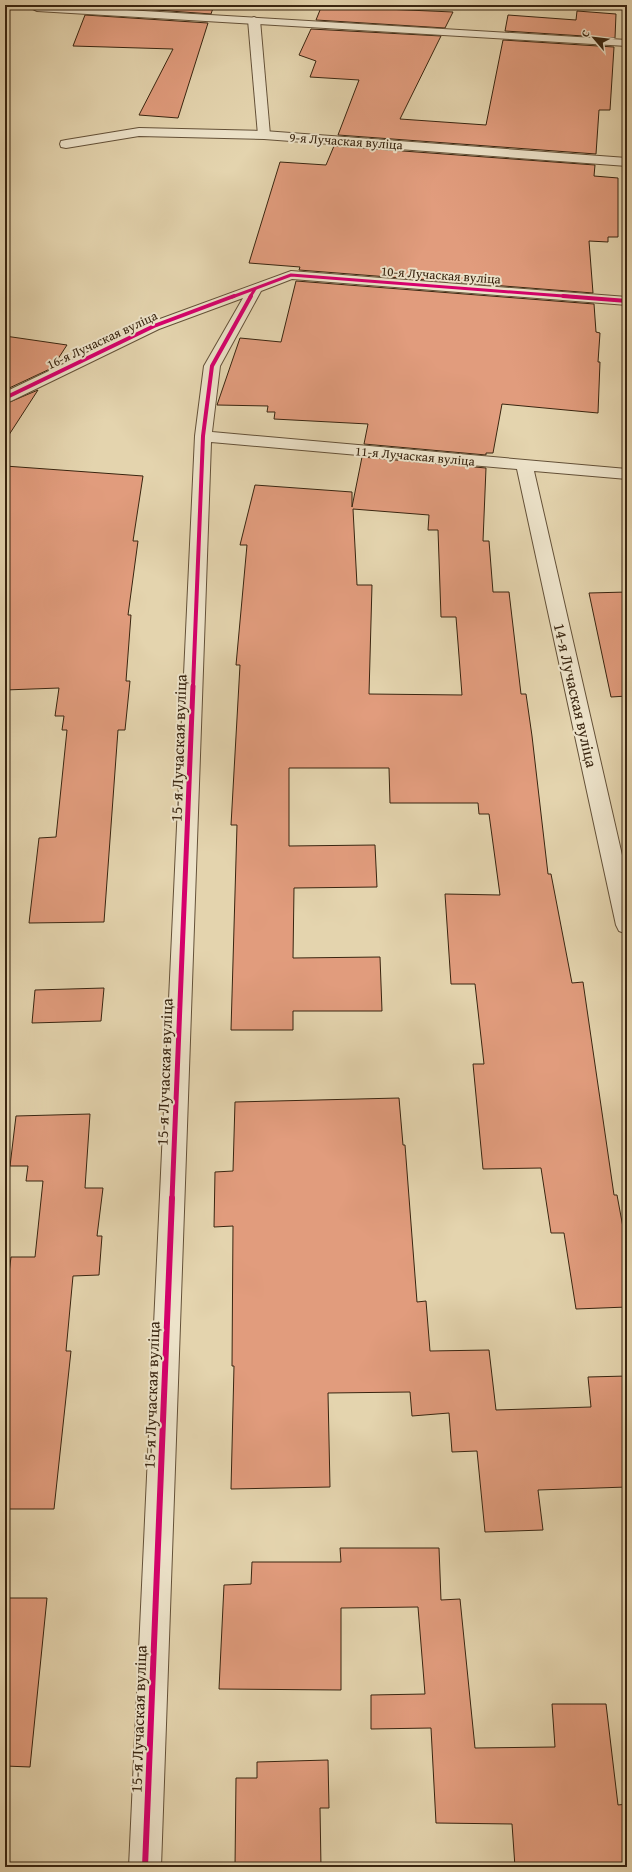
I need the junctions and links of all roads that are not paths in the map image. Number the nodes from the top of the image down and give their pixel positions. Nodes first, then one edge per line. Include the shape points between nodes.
1 (37, 8) dead end
2 (254, 20) junction
3 (627, 42) edge
4 (264, 135) junction
5 (66, 144) dead end
6 (627, 162) edge
7 (255, 289) junction
8 (627, 301) edge
9 (5, 398) edge
10 (203, 436) junction
11 (525, 466) junction
12 (627, 474) edge
13 (627, 925) edge
14 (145, 1867) edge

1 - 2 street
2 - 3 street
2 - 4 street
4 - 5 street, 9-я Лучаская вуліца via 139,132
4 - 6 street, 9-я Лучаская вуліца
7 - 8 street, 10-я Лучаская вуліца via 291,275
7 - 9 street, 16-я Лучаская вуліца via 154,326
7 - 10 street, 15-я Лучаская вуліца via 212,366
10 - 11 street, 11-я Лучаская вуліца
10 - 14 street, 15-я Лучаская вуліца
11 - 12 street, 11-я Лучаская вуліца
11 - 13 street, 14-я Лучаская вуліца

